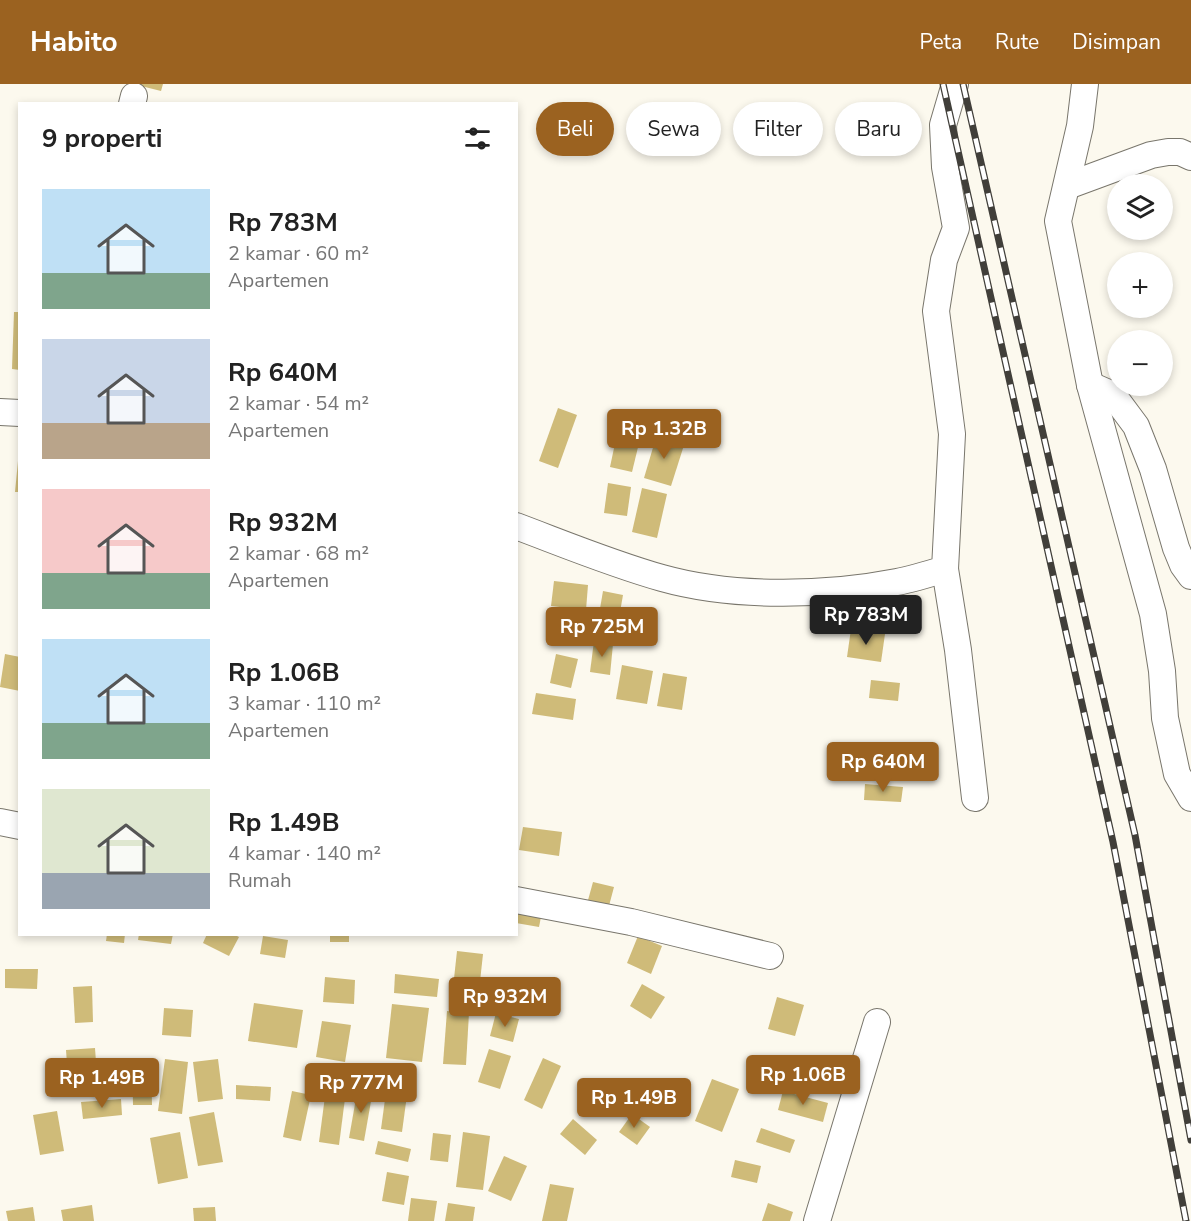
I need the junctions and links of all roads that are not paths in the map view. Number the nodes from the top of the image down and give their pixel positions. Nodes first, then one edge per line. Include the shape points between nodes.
1 (955, 84) edge
2 (1085, 84) edge
3 (1191, 157) edge
4 (1067, 186) junction
5 (1090, 385) junction
6 (0, 412) edge
7 (18, 413) edge
8 (518, 527) edge
9 (945, 569) junction
10 (1191, 576) edge
11 (975, 798) dead end
12 (1191, 798) edge
13 (0, 822) edge
14 (18, 826) edge
15 (518, 900) edge
16 (770, 956) dead end
17 (877, 1022) dead end
18 (817, 1221) edge

1 - 9 street via 944,125 945,167 956,228 944,260 936,311 952,434
2 - 4 street
3 - 4 street via 1174,152 1152,155
4 - 5 street via 1058,221
5 - 10 street via 1113,395 1136,426 1176,549
5 - 12 street via 1153,614 1165,718 1177,774
6 - 7 street
8 - 9 street via 615,564 664,579 721,589 804,593 849,589 898,582
9 - 11 street
13 - 14 street
15 - 16 street via 631,922
17 - 18 street

